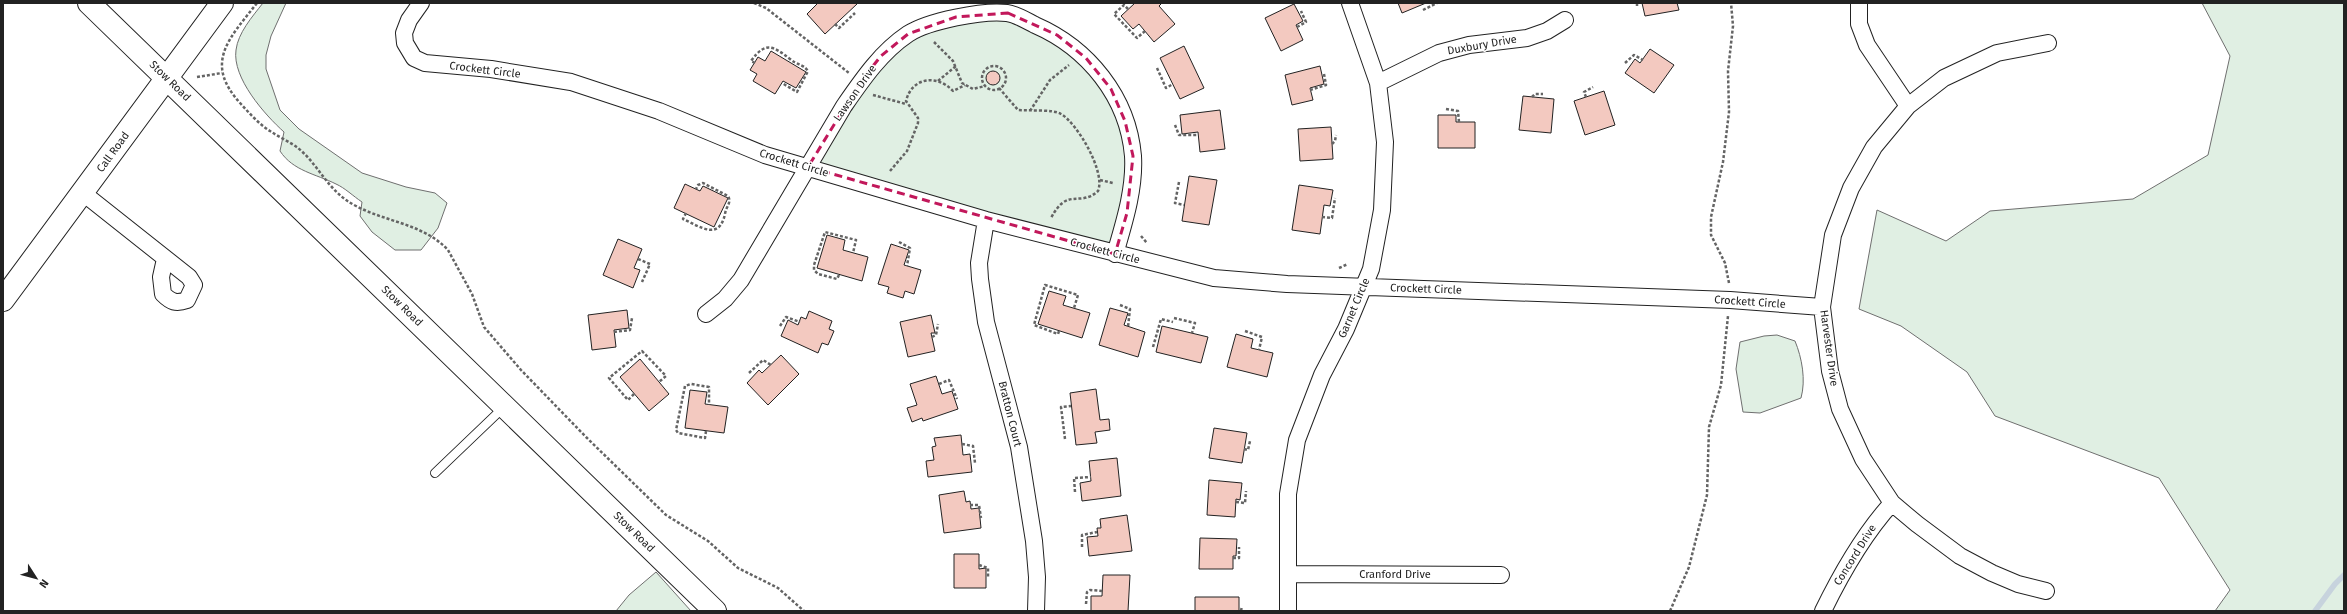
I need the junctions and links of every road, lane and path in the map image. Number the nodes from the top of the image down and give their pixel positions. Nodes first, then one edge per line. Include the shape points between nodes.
1 (89, 3) edge
2 (222, 3) edge
3 (257, 3) edge
4 (421, 3) edge
5 (754, 3) edge
6 (1350, 3) edge
7 (1437, 3) edge
8 (1637, 3) edge
9 (1859, 3) edge
10 (1009, 8) edge
11 (1637, 8) dead end
12 (1128, 9) dead end
13 (1423, 10) dead end
14 (1301, 11) dead end
15 (855, 13) dead end
16 (1565, 20) dead end
17 (835, 24) dead end
18 (1297, 27) dead end
19 (1145, 31) dead end
20 (934, 42) dead end
21 (2048, 43) dead end
22 (1643, 60) dead end
23 (755, 63) dead end
24 (1625, 63) dead end
25 (1069, 64) dead end
26 (956, 66) junction
27 (1157, 68) dead end
28 (222, 73) junction
29 (1324, 74) dead end
30 (197, 77) dead end
31 (167, 79) junction
32 (861, 81) junction
33 (937, 82) junction
34 (782, 83) dead end
35 (1378, 83) junction
36 (1173, 84) dead end
37 (965, 85) junction
38 (985, 86) junction
39 (1593, 87) dead end
40 (999, 88) junction
41 (1310, 90) dead end
42 (872, 94) dead end
43 (1543, 94) dead end
44 (1532, 97) dead end
45 (1586, 97) dead end
46 (907, 104) junction
47 (1908, 106) junction
48 (1446, 109) dead end
49 (1030, 111) junction
50 (1459, 122) dead end
51 (1175, 126) dead end
52 (1198, 134) dead end
53 (1336, 135) dead end
54 (1332, 144) dead end
55 (808, 168) junction
56 (890, 171) dead end
57 (1100, 180) junction
58 (1179, 182) dead end
59 (1113, 183) dead end
60 (696, 189) dead end
61 (83, 193) junction
62 (1335, 198) dead end
63 (1184, 205) dead end
64 (686, 213) dead end
65 (1322, 217) dead end
66 (1051, 218) dead end
67 (986, 220) junction
68 (1141, 236) dead end
69 (899, 242) dead end
70 (1152, 247) dead end
71 (853, 253) dead end
72 (1115, 254) junction
73 (165, 259) dead end
74 (638, 259) dead end
75 (1348, 264) dead end
76 (907, 266) dead end
77 (1335, 268) dead end
78 (839, 275) dead end
79 (642, 282) dead end
80 (1364, 287) junction
81 (3, 300) edge
82 (1120, 306) dead end
83 (1822, 307) junction
84 (1074, 308) dead end
85 (706, 314) dead end
86 (632, 318) dead end
87 (1174, 318) dead end
88 (800, 322) dead end
89 (1173, 322) dead end
90 (938, 324) dead end
91 (780, 326) dead end
92 (1128, 327) dead end
93 (1059, 331) dead end
94 (614, 332) dead end
95 (1245, 332) dead end
96 (1192, 333) dead end
97 (932, 337) dead end
98 (1154, 347) dead end
99 (1259, 350) dead end
100 (771, 365) dead end
101 (749, 373) dead end
102 (659, 382) dead end
103 (939, 384) dead end
104 (634, 394) dead end
105 (957, 399) dead end
106 (709, 405) dead end
107 (505, 406) junction
108 (1071, 406) dead end
109 (706, 431) dead end
110 (1065, 440) dead end
111 (1250, 441) dead end
112 (962, 444) dead end
113 (1244, 449) dead end
114 (975, 463) dead end
115 (435, 473) dead end
116 (1091, 477) dead end
117 (1075, 492) dead end
118 (1246, 492) dead end
119 (1236, 502) dead end
120 (1892, 503) junction
121 (970, 504) dead end
122 (981, 518) dead end
123 (1097, 532) dead end
124 (1082, 547) dead end
125 (1239, 547) dead end
126 (1233, 558) dead end
127 (979, 565) dead end
128 (1289, 574) junction
129 (1501, 575) dead end
130 (988, 578) dead end
131 (1102, 590) dead end
132 (2046, 591) dead end
133 (1086, 604) dead end
134 (1242, 606) dead end
135 (715, 611) edge
136 (804, 611) edge
137 (1036, 611) edge
138 (1241, 611) edge
139 (1288, 611) edge
140 (1823, 611) edge

1 - 31 street, Stow Road
2 - 31 street, Call Road
3 - 28 path via 228,43 222,60
4 - 55 street, Crockett Circle via 409,20 404,33 408,51 414,58 425,63 491,69 571,82 660,111 765,155
5 - 32 path via 766,8 841,69
6 - 35 street, Garnet Circle
7 - 13 path
8 - 11 path
9 - 47 street via 1859,24 1868,45
10 - 32 street, Lawson Drive via 956,17 908,34 881,56
10 - 72 street, Lawson Drive via 1057,35 1086,58 1111,89 1125,121 1133,156 1127,212
12 - 19 path via 1124,5 1114,14 1137,38
14 - 18 path via 1306,22
15 - 17 path via 839,28
16 - 35 street, Duxbury Drive via 1547,31 1527,38 1469,45 1439,53
20 - 26 path
21 - 47 street, Harvester Drive via 1996,53 1944,78
22 - 24 path via 1634,55
23 - 34 path via 751,61 755,55 774,47 794,62 805,66 808,71 797,92
25 - 49 path via 1050,80
26 - 33 path
26 - 37 path via 959,78
27 - 36 path via 1166,88
28 - 30 path
28 - 136 path via 229,91 260,124 297,147 328,185 342,197 355,206 413,228 442,244 472,294 484,327 575,426 666,515 708,541 738,568 778,588
29 - 41 path via 1326,85
31 - 61 street, Call Road
31 - 107 street, Stow Road
32 - 55 street, Lawson Drive
33 - 37 path via 946,84 953,91
33 - 46 path via 914,84 907,95
35 - 80 street, Garnet Circle via 1385,142 1382,210 1371,269
37 - 38 path via 973,89
38 - 40 path
38 - 40 path via 982,79 984,71 990,66 998,66 1004,71 1006,79
39 - 45 path via 1584,92
40 - 49 path via 1014,108
42 - 46 path
43 - 44 path via 1535,94
46 - 56 path via 918,118 918,123 907,151
47 - 83 street, Harvester Drive via 1874,147 1851,188 1833,235
48 - 50 path via 1458,111
49 - 57 path via 1054,111 1065,117 1093,156
51 - 52 path via 1179,135
53 - 54 path
55 - 67 street, Crockett Circle
55 - 85 street, Lawson Drive via 741,280 724,300
57 - 59 path
57 - 66 path via 1100,186 1093,195 1069,198 1057,207
58 - 63 path via 1175,203
60 - 64 path via 703,183 728,196 729,204 722,226 711,230 703,228 683,219
61 - 73 street via 189,277 194,285 187,300 178,303 169,300 163,294 161,277
61 - 81 street, Call Road
62 - 65 path via 1332,218
67 - 72 street, Crockett Circle
67 - 137 street, Bratton Court via 979,263 980,279 986,322 1020,452 1034,541
68 - 70 path
69 - 76 path via 910,248
71 - 78 path via 856,240 825,232 814,270 818,274 837,279
72 - 80 street, Crockett Circle via 1214,278
74 - 79 path via 650,264
75 - 77 path
80 - 83 street, Crockett Circle via 1730,300
80 - 128 street, Garnet Circle via 1322,375 1297,440 1288,494
82 - 92 path via 1130,309
83 - 120 street, Harvester Drive via 1830,371 1840,409 1863,458
84 - 93 path via 1078,295 1045,285 1034,325 1058,334
86 - 94 path via 630,330
87 - 96 path via 1195,323
88 - 91 path via 786,317
89 - 98 path via 1161,319
90 - 97 path via 936,335
95 - 99 path via 1262,337
100 - 101 path via 762,360
102 - 104 path via 666,376 642,351 609,378 628,400
103 - 105 path via 948,380
106 - 109 path via 709,387 691,384 685,386 676,430 678,433 705,438
107 - 115 lane
107 - 135 street, Stow Road
108 - 110 path via 1061,407
111 - 113 path via 1248,450
112 - 114 path via 972,446
116 - 117 path via 1074,478
118 - 119 path via 1245,503
120 - 132 street, Harvester Drive via 1960,556 1998,576
120 - 140 street, Concord Drive via 1866,532
121 - 122 path via 979,505
123 - 124 path via 1082,536
125 - 126 path via 1239,558
127 - 130 path via 988,568
128 - 129 street, Cranford Drive
128 - 139 street, Garnet Circle
131 - 133 path via 1087,592
134 - 138 path

